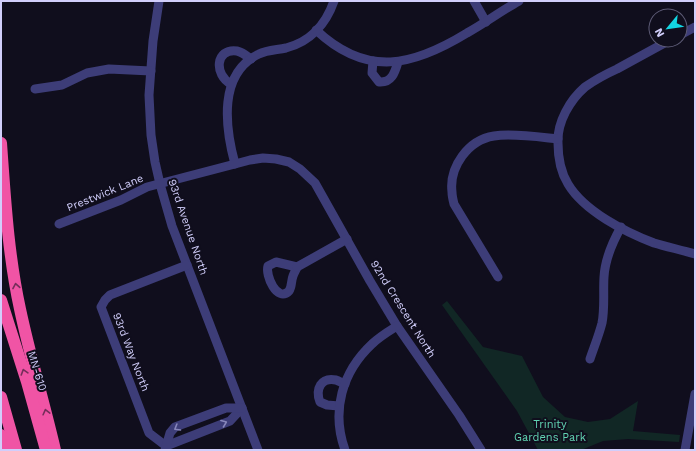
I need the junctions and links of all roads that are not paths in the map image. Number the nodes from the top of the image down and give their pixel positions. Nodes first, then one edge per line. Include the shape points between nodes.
1 (159, 1) edge
2 (334, 1) edge
3 (474, 1) edge
4 (519, 1) edge
5 (486, 22) junction
6 (316, 30) junction
7 (655, 48) edge
8 (251, 58) junction
9 (373, 61) junction
10 (398, 62) junction
11 (151, 71) junction
12 (231, 84) junction
13 (35, 89) dead end
14 (558, 139) junction
15 (1, 143) edge
16 (235, 164) junction
17 (160, 184) junction
18 (59, 224) dead end
19 (621, 227) junction
20 (346, 239) junction
21 (695, 254) edge
22 (188, 265) junction
23 (297, 267) dead end
24 (498, 277) dead end
25 (1, 300) edge
26 (397, 326) junction
27 (590, 359) dead end
28 (345, 384) junction
29 (695, 394) edge
30 (1, 397) edge
31 (339, 406) junction
32 (242, 408) junction
33 (1, 435) edge
34 (165, 448) edge
35 (6, 450) edge
36 (16, 450) edge
37 (46, 450) edge
38 (56, 450) edge
39 (258, 450) edge
40 (345, 450) edge
41 (481, 450) edge
42 (685, 450) edge

1 - 11 street, 93rd Avenue North
2 - 6 street via 325,21
3 - 5 street
4 - 5 street
5 - 10 street via 424,55
6 - 8 street via 297,44
6 - 9 street via 336,47 351,55
7 - 14 street via 585,87 566,111
8 - 12 street
8 - 12 street via 237,51 222,57 219,70 224,79
9 - 10 street
9 - 10 street via 372,73 379,82 393,77
11 - 13 street via 109,69 87,73 62,85
11 - 17 street, 93rd Avenue North via 151,135
12 - 16 street via 228,131
14 - 19 street via 558,155 568,184 588,206
14 - 24 street via 493,136 470,147 455,167 452,179 454,204
38 -> 15 highway via 14,279
16 - 17 street, Prestwick Lane
16 - 20 street, 92nd Crescent North via 263,158 289,162 300,169 318,188
17 - 18 street, Prestwick Lane
17 - 22 street, 93rd Avenue North via 172,226
19 - 21 street via 655,243
19 - 27 street via 606,263 602,324
20 - 23 street
20 - 26 street, 92nd Crescent North
22 - 32 street, 93rd Avenue North
22 - 34 street, 93rd Way North via 110,295 101,307 149,433
37 -> 25 highway, MN-610
26 - 28 street via 362,354
26 - 41 street, 92nd Crescent North
28 - 31 street
28 - 31 street via 336,380 325,381 320,384 318,390 320,402
29 - 42 street
30 - 36 highway
31 - 40 street via 338,418
34 -> 32 street via 230,421
32 -> 34 street via 226,408 175,428 170,433
32 - 39 street, 93rd Avenue North
33 - 35 highway

